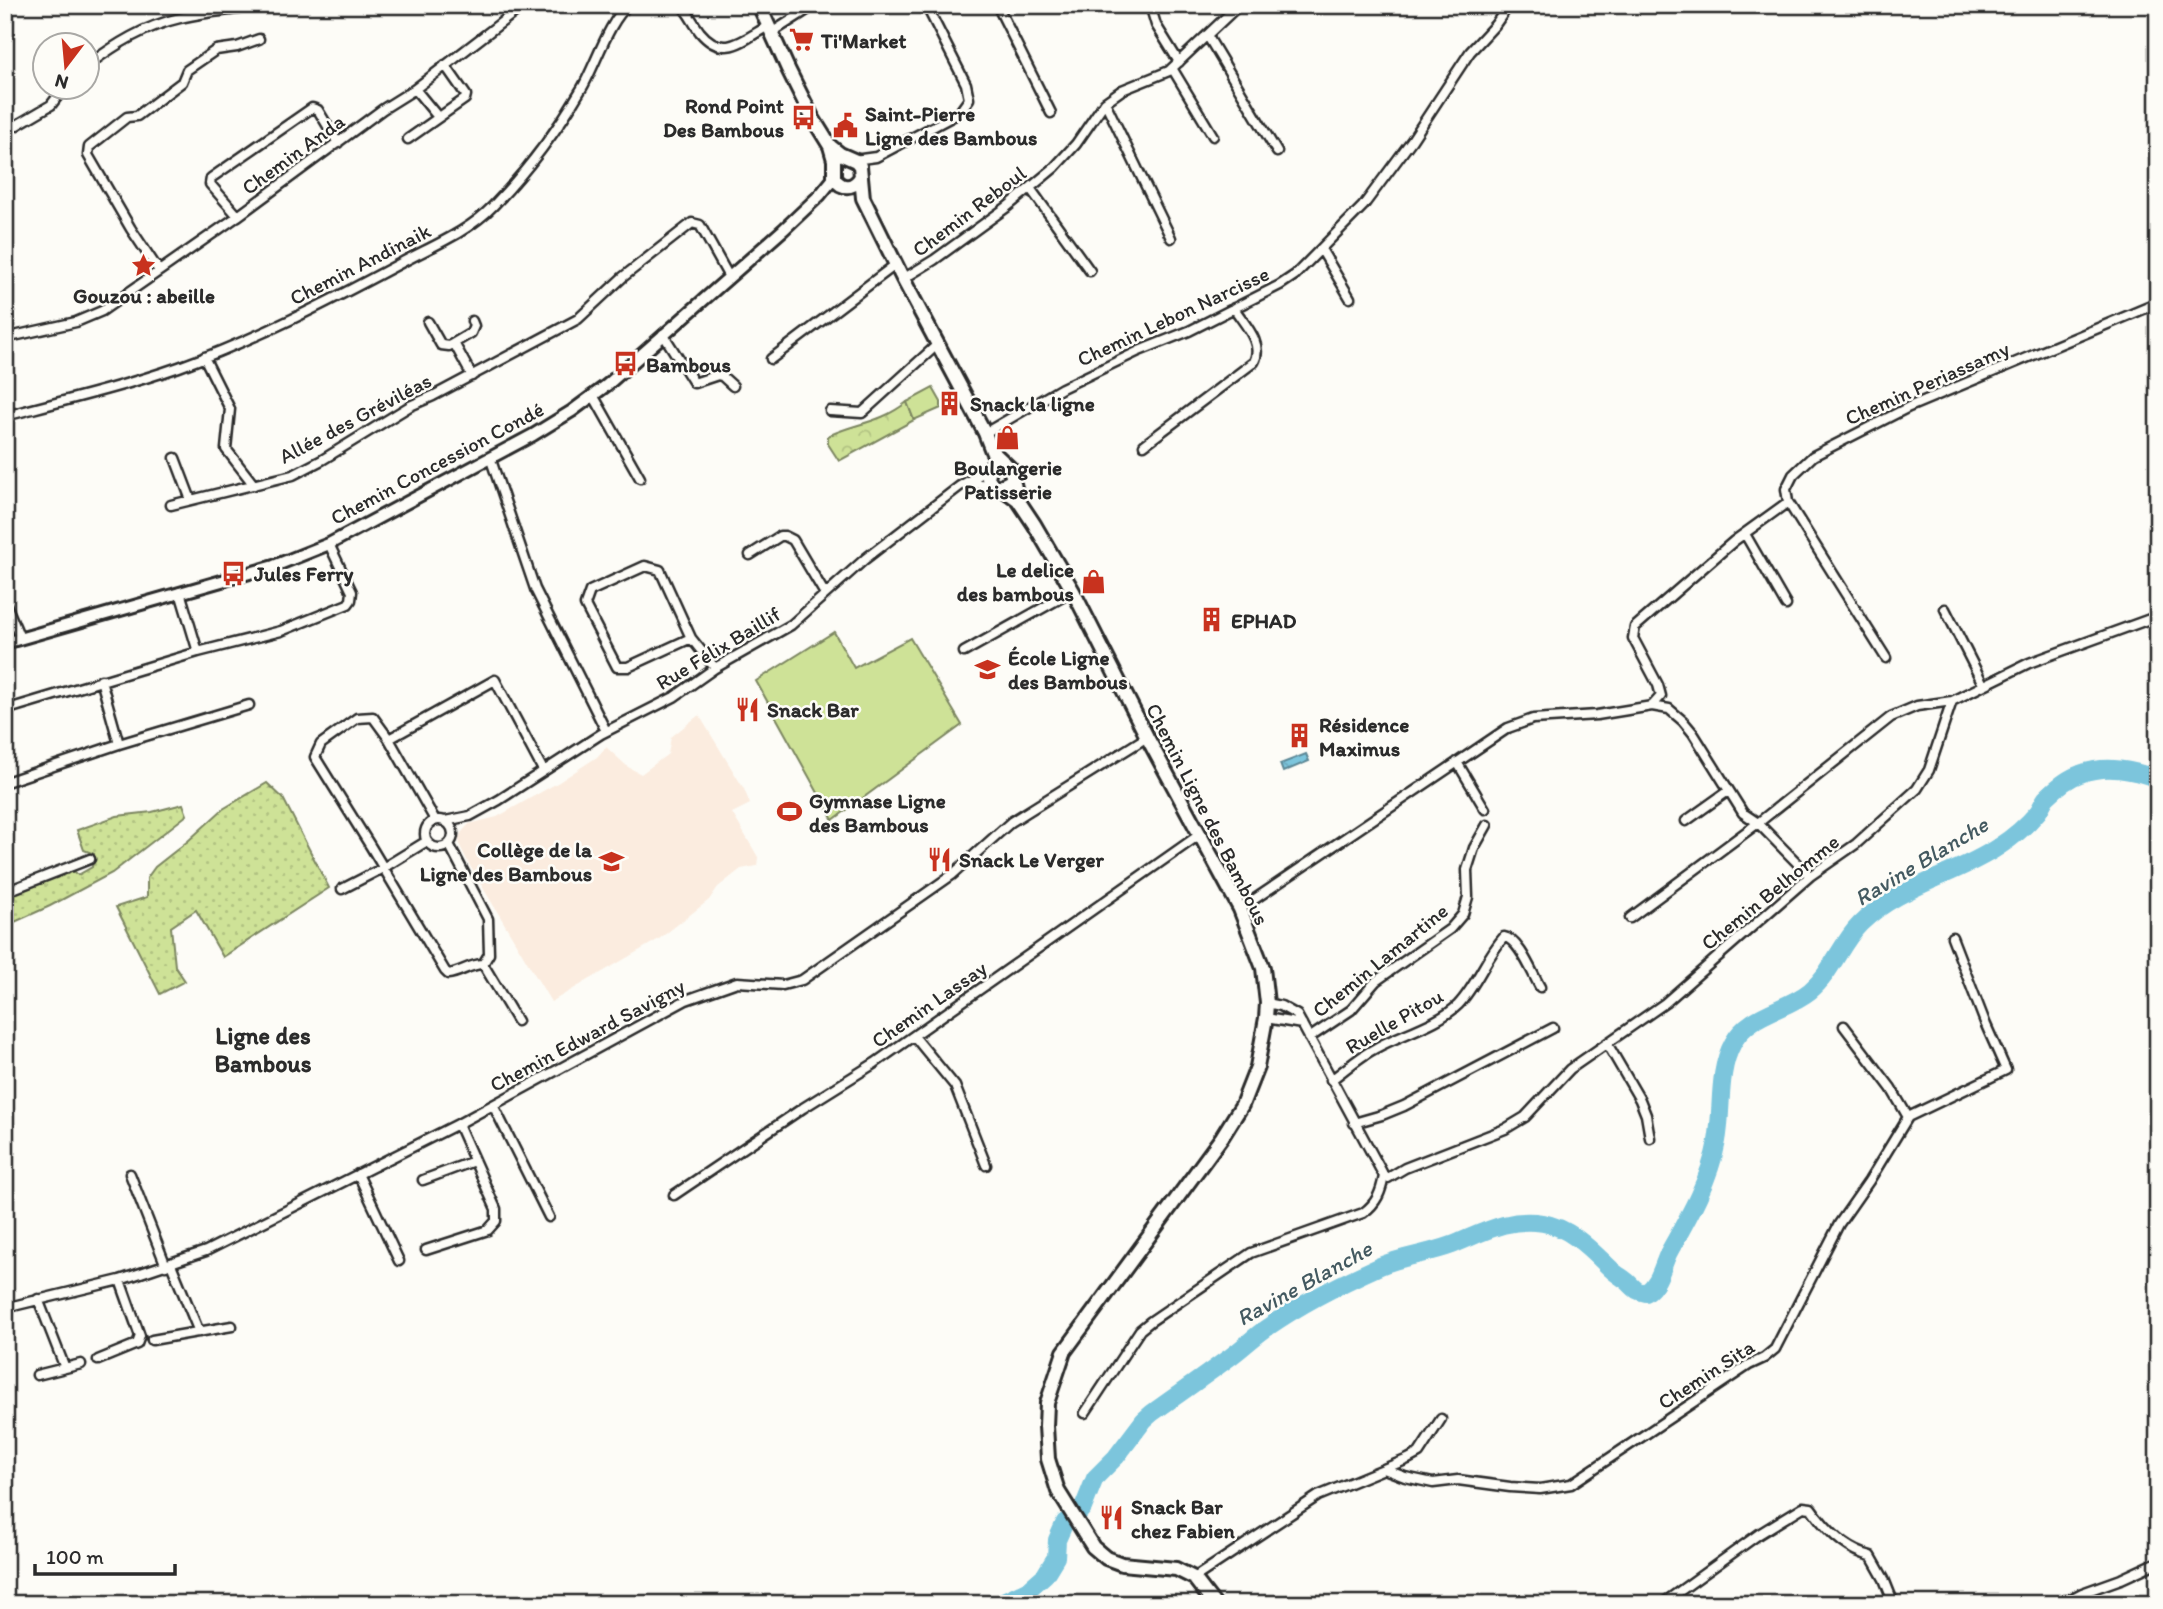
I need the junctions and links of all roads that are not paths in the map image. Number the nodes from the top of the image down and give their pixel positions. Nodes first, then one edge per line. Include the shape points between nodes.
1 (272, 5) edge
2 (524, 5) edge
3 (629, 5) edge
4 (681, 5) edge
5 (759, 5) edge
6 (815, 5) edge
7 (926, 5) edge
8 (997, 5) edge
9 (1150, 5) edge
10 (1239, 5) edge
11 (1509, 5) edge
12 (769, 30) junction
13 (1207, 35) junction
14 (259, 39) dead end
15 (102, 54) edge
16 (445, 65) junction
17 (1175, 65) junction
18 (415, 89) junction
19 (53, 102) edge
20 (1105, 102) junction
21 (1051, 113) dead end
22 (438, 117) junction
23 (5, 132) edge
24 (1213, 136) dead end
25 (408, 139) dead end
26 (338, 143) junction
27 (830, 146) junction
28 (1277, 152) dead end
29 (876, 157) junction
30 (851, 159) junction
31 (860, 176) junction
32 (838, 179) junction
33 (1030, 188) junction
34 (863, 198) junction
35 (238, 216) junction
36 (1171, 238) dead end
37 (1321, 249) junction
38 (895, 265) junction
39 (159, 271) junction
40 (1090, 271) dead end
41 (729, 276) junction
42 (903, 279) junction
43 (1350, 298) dead end
44 (2158, 303) edge
45 (1234, 308) junction
46 (472, 321) dead end
47 (428, 322) dead end
48 (663, 334) junction
49 (5, 338) edge
50 (454, 343) junction
51 (938, 344) junction
52 (204, 357) junction
53 (771, 359) dead end
54 (472, 376) junction
55 (733, 386) dead end
56 (593, 395) junction
57 (830, 411) dead end
58 (5, 416) edge
59 (985, 433) junction
60 (1144, 445) dead end
61 (992, 451) junction
62 (490, 457) junction
63 (174, 458) dead end
64 (1004, 463) junction
65 (989, 468) junction
66 (1012, 476) junction
67 (640, 478) dead end
68 (967, 483) junction
69 (254, 485) junction
70 (997, 486) junction
71 (191, 500) junction
72 (1018, 500) junction
73 (1788, 502) junction
74 (171, 505) dead end
75 (1745, 534) junction
76 (329, 544) junction
77 (750, 555) dead end
78 (1073, 591) junction
79 (180, 592) junction
80 (825, 594) junction
81 (5, 602) edge
82 (1786, 606) dead end
83 (1945, 609) dead end
84 (2158, 616) edge
85 (691, 638) junction
86 (20, 639) junction
87 (5, 643) edge
88 (198, 652) junction
89 (964, 652) dead end
90 (1885, 658) dead end
91 (715, 668) junction
92 (101, 680) junction
93 (1983, 684) junction
94 (1952, 701) junction
95 (249, 705) dead end
96 (1652, 706) junction
97 (5, 710) edge
98 (606, 731) junction
99 (1147, 737) junction
100 (389, 739) junction
101 (119, 744) junction
102 (1457, 762) junction
103 (543, 770) junction
104 (9, 781) dead end
105 (1728, 791) junction
106 (1485, 809) dead end
107 (470, 816) junction
108 (435, 820) junction
109 (445, 821) junction
110 (1686, 821) dead end
111 (1758, 822) junction
112 (1487, 825) dead end
113 (454, 833) junction
114 (1199, 835) junction
115 (427, 841) junction
116 (449, 844) junction
117 (90, 859) dead end
118 (383, 868) junction
119 (1810, 876) junction
120 (342, 889) dead end
121 (5, 892) edge
122 (1240, 909) junction
123 (1630, 918) dead end
124 (1952, 937) dead end
125 (483, 964) junction
126 (1539, 987) dead end
127 (1267, 1003) junction
128 (1266, 1018) junction
129 (517, 1021) dead end
130 (1302, 1024) junction
131 (1844, 1026) dead end
132 (1553, 1028) dead end
133 (914, 1036) junction
134 (1309, 1038) junction
135 (1608, 1045) junction
136 (1331, 1080) junction
137 (493, 1105) junction
138 (1909, 1117) junction
139 (1354, 1123) junction
140 (458, 1125) junction
141 (1650, 1138) dead end
142 (474, 1161) junction
143 (986, 1165) dead end
144 (1381, 1173) junction
145 (130, 1174) dead end
146 (358, 1174) junction
147 (423, 1180) dead end
148 (674, 1195) dead end
149 (549, 1217) dead end
150 (425, 1250) dead end
151 (399, 1261) dead end
152 (168, 1265) junction
153 (120, 1280) junction
154 (38, 1299) junction
155 (5, 1308) edge
156 (232, 1326) dead end
157 (199, 1332) junction
158 (152, 1340) dead end
159 (98, 1360) dead end
160 (80, 1364) dead end
161 (65, 1368) junction
162 (37, 1375) dead end
163 (1085, 1413) dead end
164 (1441, 1419) dead end
165 (1384, 1469) junction
166 (2158, 1562) edge
167 (1194, 1578) junction
168 (5, 1598) edge
169 (8, 1604) edge
170 (1214, 1604) edge
171 (1662, 1604) edge
172 (1894, 1604) edge
173 (2061, 1604) edge

1 - 15 street via 180,18 139,32
2 - 16 street, Chemin Anda
3 - 52 street, Chemin Andinaik via 615,20 587,79 558,125 477,222 332,299
4 - 12 street via 700,32 722,47
5 - 12 main road
6 - 12 street
7 - 29 street via 966,84 969,99 959,113
8 - 21 street
9 - 17 street
10 - 13 street, Chemin Reboul
11 - 37 street, Chemin Lebon Narcisse via 1464,59 1389,173
12 - 27 main road
13 - 17 street, Chemin Reboul
13 - 28 street
14 - 39 street via 216,50 187,70 182,82 137,117 127,117 87,151
16 - 18 street, Chemin Anda
16 - 22 street via 466,95
17 - 20 street, Chemin Reboul
17 - 24 street
18 - 22 street
18 - 26 street, Chemin Anda
19 - 23 street
20 - 33 street, Chemin Reboul via 1076,144
20 - 36 street
22 - 25 street
26 - 35 street, Chemin Anda
26 - 35 street via 318,110 312,108 211,178 210,184
27 - 30 main road
27 - 32 main road
29 - 30 street
29 - 31 street
30 - 31 main road via 860,166
30 - 32 main road via 840,160
31 - 32 main road via 855,185
31 - 34 main road
32 - 34 main road
32 - 41 street, Chemin Concession Condé
33 - 40 street
33 - 42 street, Chemin Reboul
34 - 38 main road
35 - 39 street, Chemin Anda
37 - 43 street
37 - 45 street, Chemin Lebon Narcisse via 1288,280
38 - 42 main road
38 - 53 street
39 - 49 street, Chemin Anda via 102,312
41 - 48 street, Chemin Concession Condé
41 - 54 street, Allée des Gréviléas via 700,225 692,223 578,319
42 - 51 main road
44 - 73 street, Chemin Periassamy via 1909,407 1813,456 1793,475 1786,489
45 - 59 street, Chemin Lebon Narcisse via 1062,388
45 - 60 street via 1258,345 1254,362
46 - 50 street via 471,333
47 - 50 street, Allée des Gréviléas via 441,345
48 - 55 street via 691,382 722,376
48 - 56 street, Chemin Concession Condé
50 - 54 street, Allée des Gréviléas
51 - 57 street via 862,413
51 - 59 main road
52 - 58 street, Chemin Andinaik via 129,383
52 - 69 street via 230,410 226,449
54 - 69 street, Allée des Gréviléas via 410,406 302,470
56 - 62 street, Chemin Concession Condé
56 - 67 street
59 - 61 main road
61 - 64 main road
61 - 65 main road
62 - 76 street, Chemin Concession Condé
62 - 98 street via 532,580
63 - 71 street
64 - 65 main road
64 - 66 main road
65 - 68 street, Rue Félix Baillif
65 - 70 main road via 988,478
66 - 70 main road via 1009,483
66 - 72 main road, Chemin Ligne des Bambous
68 - 70 street
68 - 80 street, Rue Félix Baillif via 864,559
69 - 71 street, Allée des Gréviléas
70 - 72 main road, Chemin Ligne des Bambous
71 - 74 street, Allée des Gréviléas
72 - 78 main road, Chemin Ligne des Bambous
73 - 75 street
73 - 90 street
75 - 82 street
75 - 96 street via 1635,627 1633,638 1661,696
76 - 79 street, Chemin Concession Condé via 274,566
76 - 88 street via 352,592 348,604 281,631
77 - 80 street via 780,536 793,540
78 - 89 street
78 - 99 main road, Chemin Ligne des Bambous
79 - 86 street, Chemin Concession Condé
79 - 88 street
80 - 91 street, Rue Félix Baillif via 791,625
81 - 86 street
83 - 93 street
84 - 93 street
85 - 85 street via 660,570 645,566 590,592 585,605 617,667 628,667
85 - 91 street
86 - 87 street, Chemin Concession Condé
88 - 92 street
91 - 98 street, Rue Félix Baillif via 674,697
92 - 97 street
92 - 101 street
93 - 94 street
94 - 111 street via 1917,706 1891,717
94 - 119 street, Chemin Belhomme via 1929,770 1917,789 1856,844
95 - 101 street
96 - 102 street via 1520,722
96 - 105 street via 1669,709 1684,721
98 - 103 street, Rue Félix Baillif
99 - 114 main road, Chemin Ligne des Bambous
99 - 137 street, Chemin Edward Savigny via 1011,822 952,875 812,975 783,985 729,983 686,1000
100 - 103 street via 495,680
100 - 108 street
100 - 118 street via 373,717 357,718 321,744 315,757
101 - 104 street
102 - 106 street
102 - 122 street
103 - 107 street, Rue Félix Baillif
105 - 110 street
105 - 111 street via 1743,813
107 - 109 street, Rue Félix Baillif
107 - 113 street, Rue Félix Baillif
108 - 109 street
108 - 115 street via 426,829
109 - 113 street
111 - 119 street
111 - 123 street
112 - 134 street, Chemin Lamartine via 1467,870 1464,914 1377,981 1351,1010
113 - 116 street
114 - 122 main road, Chemin Ligne des Bambous
114 - 133 street, Chemin Lassay
115 - 116 street via 439,848
115 - 118 street
116 - 125 street via 488,919 489,954
117 - 121 street
118 - 120 street
118 - 125 street via 448,974
119 - 135 street, Chemin Belhomme via 1665,1003
122 - 127 main road, Chemin Ligne des Bambous via 1263,968
124 - 138 street via 2006,1070
125 - 129 street
126 - 136 street, Ruelle Pitou via 1516,943 1504,937 1456,1007 1378,1047
127 - 128 main road, Chemin Ligne des Bambous
127 - 130 street via 1291,1010
128 - 130 street
128 - 167 main road, Chemin Ligne des Bambous via 1257,1067 1234,1120 1064,1352 1047,1403 1048,1459 1058,1491 1087,1539 1101,1555 1116,1562 1176,1569
130 - 134 street
131 - 138 street
132 - 139 street via 1404,1106
133 - 143 street via 955,1086
133 - 148 street, Chemin Lassay
134 - 136 street
135 - 141 street via 1640,1100
135 - 144 street, Chemin Belhomme via 1570,1069 1516,1124 1388,1178
136 - 139 street
137 - 140 street, Chemin Edward Savigny
137 - 149 street
138 - 165 street, Chemin Sita via 1839,1224 1775,1349 1764,1358 1571,1485 1540,1489 1458,1480 1433,1483
139 - 144 street
140 - 142 street
140 - 146 street, Chemin Edward Savigny
142 - 147 street
142 - 150 street via 496,1209 496,1221 488,1230
144 - 163 street via 1381,1193 1363,1213 1251,1253 1140,1330
145 - 152 street
146 - 151 street
146 - 152 street, Chemin Edward Savigny via 206,1251
152 - 153 street, Chemin Edward Savigny
152 - 157 street
153 - 154 street, Chemin Edward Savigny
153 - 159 street via 139,1340
154 - 155 street, Chemin Edward Savigny
154 - 161 street
156 - 157 street
157 - 158 street
160 - 161 street
161 - 162 street
164 - 165 street via 1419,1453
165 - 167 street via 1318,1496
166 - 173 street
167 - 170 main road
168 - 169 street
171 - 172 street via 1803,1507 1811,1508 1839,1539 1871,1556

